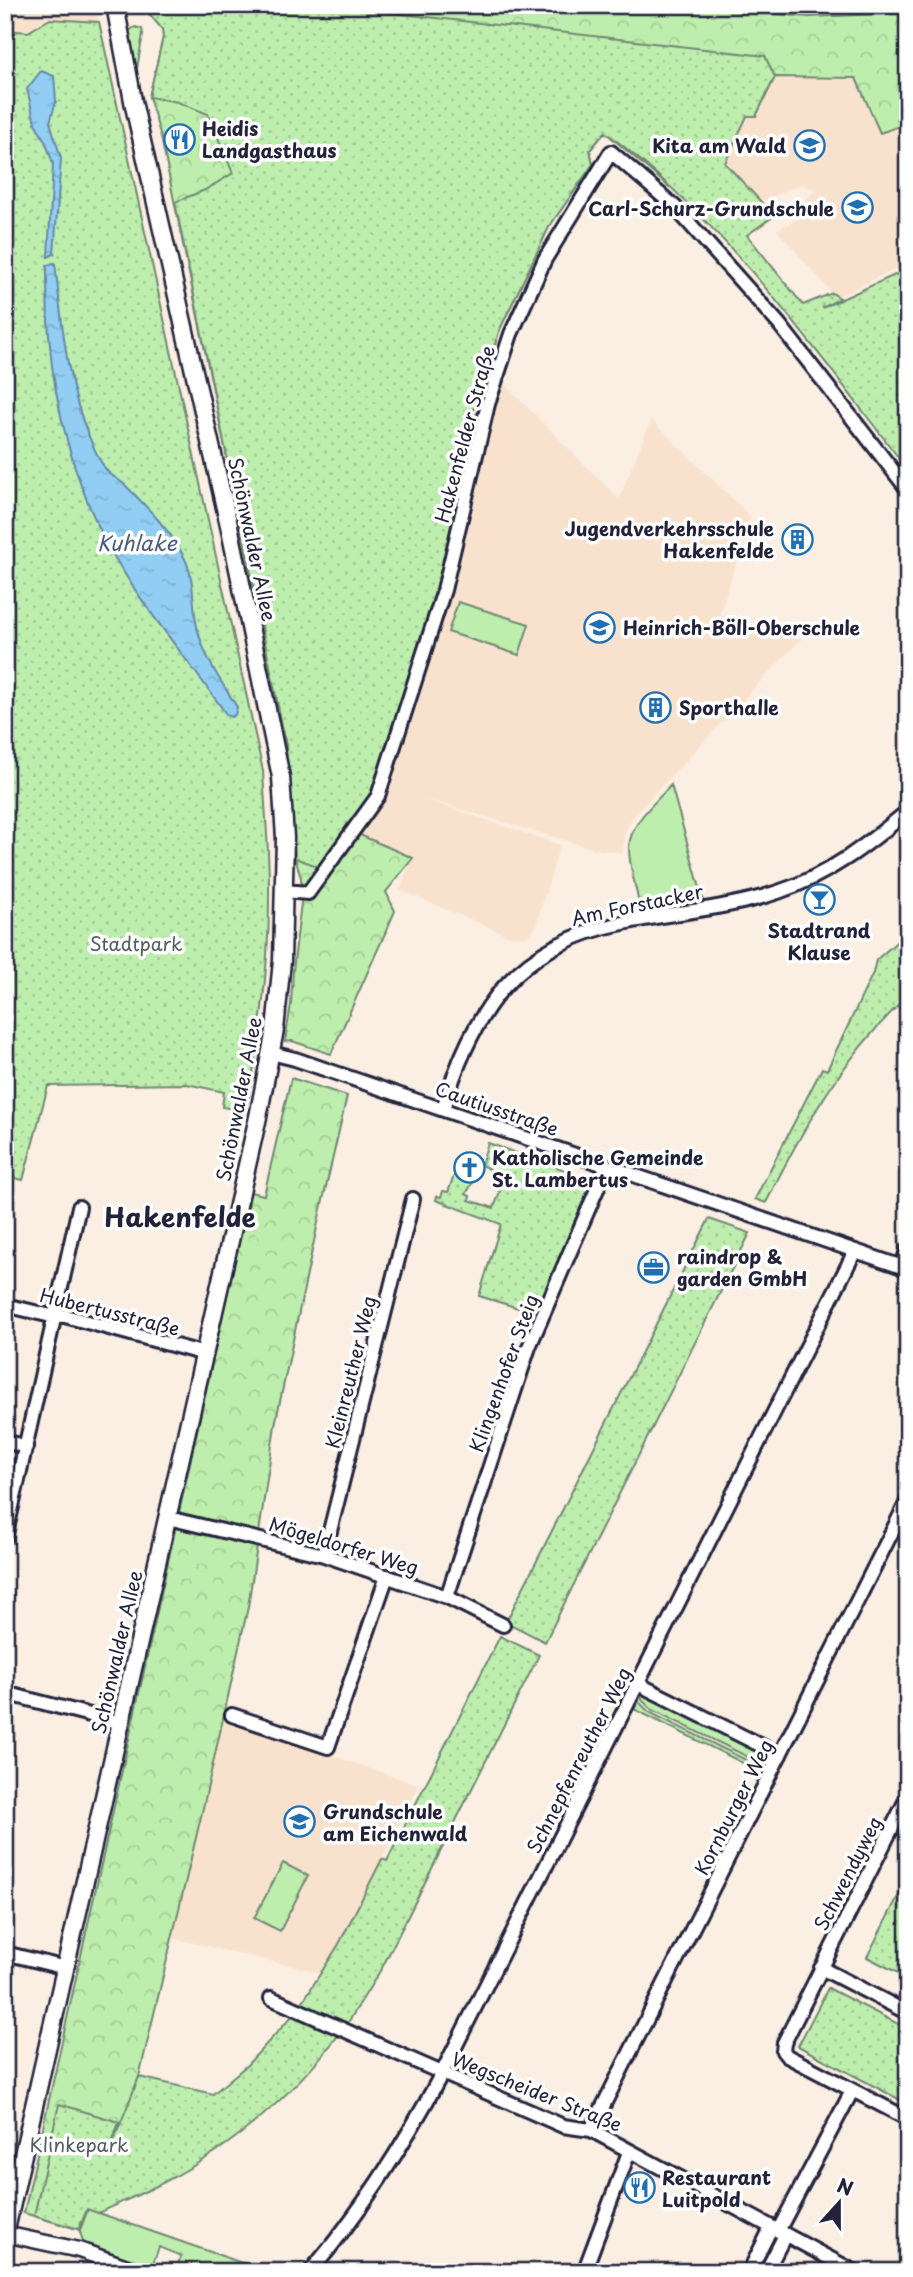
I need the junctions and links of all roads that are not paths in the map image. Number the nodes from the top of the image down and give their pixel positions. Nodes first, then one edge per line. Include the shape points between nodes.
1 (115, 5) edge
2 (908, 490) edge
3 (908, 811) edge
4 (284, 891) junction
5 (271, 1053) junction
6 (443, 1109) junction
7 (607, 1166) junction
8 (413, 1199) dead end
9 (79, 1206) dead end
10 (908, 1249) edge
11 (855, 1251) junction
12 (904, 1268) edge
13 (5, 1305) edge
14 (55, 1316) junction
15 (205, 1354) junction
16 (5, 1441) edge
17 (26, 1447) junction
18 (908, 1500) edge
19 (167, 1518) junction
20 (5, 1538) edge
21 (324, 1555) junction
22 (387, 1576) junction
23 (447, 1597) junction
24 (503, 1625) dead end
25 (638, 1684) junction
26 (5, 1693) edge
27 (232, 1715) dead end
28 (121, 1723) junction
29 (780, 1755) junction
30 (908, 1796) edge
31 (5, 1953) edge
32 (66, 1968) junction
33 (821, 1968) junction
34 (271, 1998) dead end
35 (908, 2013) edge
36 (443, 2073) junction
37 (852, 2091) junction
38 (908, 2119) edge
39 (591, 2130) junction
40 (629, 2152) junction
41 (778, 2231) junction
42 (5, 2234) edge
43 (141, 2272) edge
44 (310, 2272) edge
45 (584, 2272) edge
46 (749, 2272) edge
47 (766, 2272) edge
48 (855, 2272) edge

1 - 4 main road, Schönwalder Allee via 270,719 281,777
2 - 4 street, Hakenfelder Straße via 771,314 674,206 611,152 545,259 511,334 488,404 444,590 378,796 308,893
3 - 6 street, Am Forstacker via 855,854 779,892 621,923 554,946 524,967 490,1004 471,1037
4 - 5 main road, Schönwalder Allee via 282,961
5 - 6 street, Cautiusstraße
5 - 15 main road, Schönwalder Allee
6 - 7 street, Cautiusstraße
7 - 11 street, Cautiusstraße
7 - 23 street, Klingenhofer Steig via 529,1347
8 - 21 street, Kleinreuther Weg
9 - 14 street
10 - 12 street
11 - 12 street, Cautiusstraße
11 - 25 street, Schnepfenreuther Weg
13 - 14 street, Hubertusstraße
14 - 15 street, Hubertusstraße
14 - 17 street
15 - 19 main road, Schönwalder Allee
16 - 17 street
17 - 20 street
18 - 29 street, Kornburger Weg
19 - 21 street, Mögeldorfer Weg
19 - 28 main road, Schönwalder Allee
21 - 22 street, Mögeldorfer Weg
22 - 23 street, Mögeldorfer Weg
22 - 27 street via 328,1747
23 - 24 street, Mögeldorfer Weg
25 - 29 street
25 - 36 street, Schnepfenreuther Weg
26 - 28 street
28 - 32 main road, Schönwalder Allee
29 - 39 street, Kornburger Weg
30 - 33 street, Schwendyweg
31 - 32 street
32 - 42 main road, Schönwalder Allee
33 - 35 street
33 - 37 street, Schwendyweg via 783,2051
34 - 36 street, Wegscheider Straße
36 - 39 street, Wegscheider Straße via 563,2126
36 - 44 street, Schnepfenreuther Weg via 387,2170
37 - 38 street
37 - 41 street
39 - 40 street, Wegscheider Straße
40 - 41 street, Wegscheider Straße
40 - 45 street
41 - 46 street
41 - 47 street
41 - 48 street, Wegscheider Straße
42 - 43 street via 79,2250

